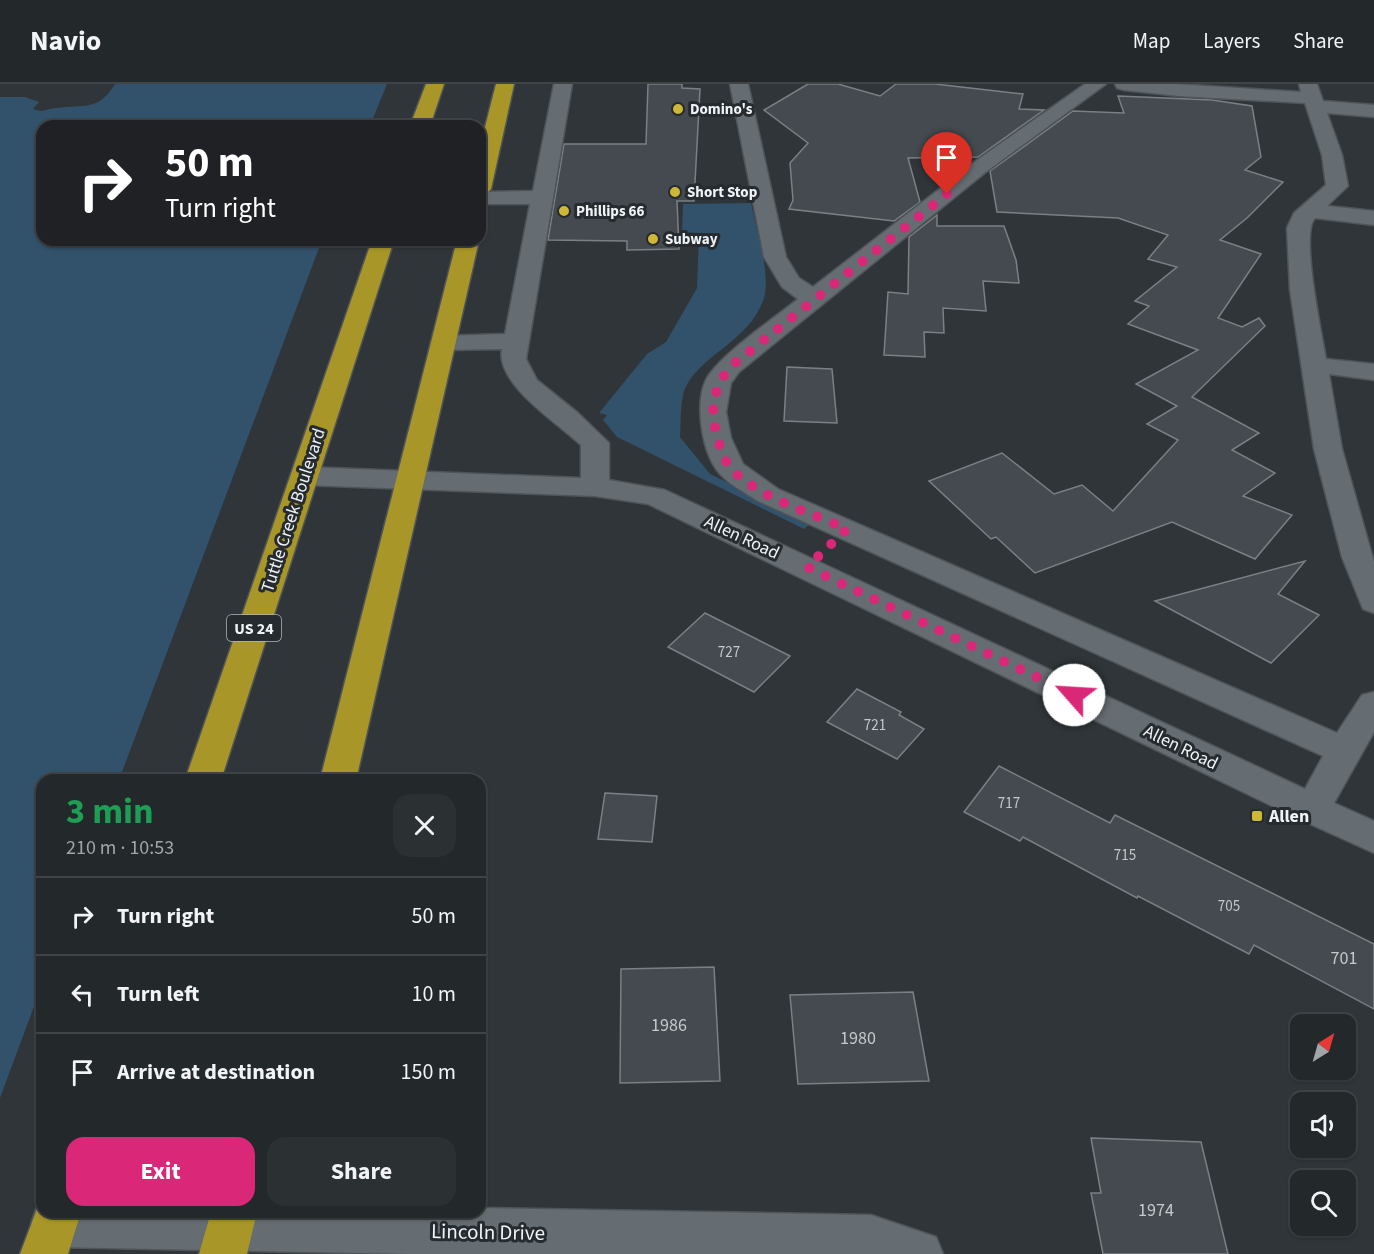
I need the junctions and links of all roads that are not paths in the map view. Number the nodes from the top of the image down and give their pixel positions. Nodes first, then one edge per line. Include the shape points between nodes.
1 (435, 84) edge
2 (505, 84) edge
3 (563, 84) edge
4 (739, 84) edge
5 (1097, 84) edge
6 (1124, 84) edge
7 (1312, 96) edge
8 (1374, 111) edge
9 (422, 120) edge
10 (486, 164) edge
11 (542, 197) junction
12 (486, 198) edge
13 (1312, 211) junction
14 (1374, 218) edge
15 (380, 246) edge
16 (467, 246) edge
17 (813, 299) junction
18 (517, 341) junction
19 (443, 343) junction
20 (1314, 365) junction
21 (1374, 372) edge
22 (305, 476) junction
23 (411, 481) junction
24 (596, 487) junction
25 (847, 529) junction
26 (1366, 559) edge
27 (807, 567) junction
28 (1374, 602) edge
29 (1374, 704) edge
30 (1344, 751) junction
31 (205, 774) edge
32 (339, 774) edge
33 (1312, 809) junction
34 (1374, 838) edge
35 (52, 1230) edge
36 (229, 1231) edge
37 (919, 1254) edge

1 - 9 highway
2 - 10 highway
3 - 11 street
4 - 17 street via 775,257 790,282
5 - 17 street via 980,167
6 - 7 street
7 - 8 street
7 - 13 street via 1332,155 1337,186
11 - 12 street
11 - 18 street
13 - 14 street
13 - 20 street via 1302,218 1298,228 1302,290
15 - 22 highway, Tuttle Creek Boulevard / US 24
16 - 19 highway
17 - 25 street via 730,367 718,382 713,412 717,438 731,469 768,495
18 - 19 street
18 - 24 street via 513,359 526,384 595,443
19 - 23 highway
20 - 21 street
20 - 26 street via 1328,449
22 - 23 street, Allen Road
22 - 31 highway, Tuttle Creek Boulevard / US 24
23 - 24 street, Allen Road
23 - 32 highway
24 - 27 street, Allen Road via 655,496
25 - 27 street
25 - 30 street
26 - 28 street
27 - 33 street, Allen Road
29 - 30 street
30 - 33 street
33 - 34 street, Allen Road
35 - 36 street, Lincoln Drive
36 - 37 street, Lincoln Drive via 871,1239

